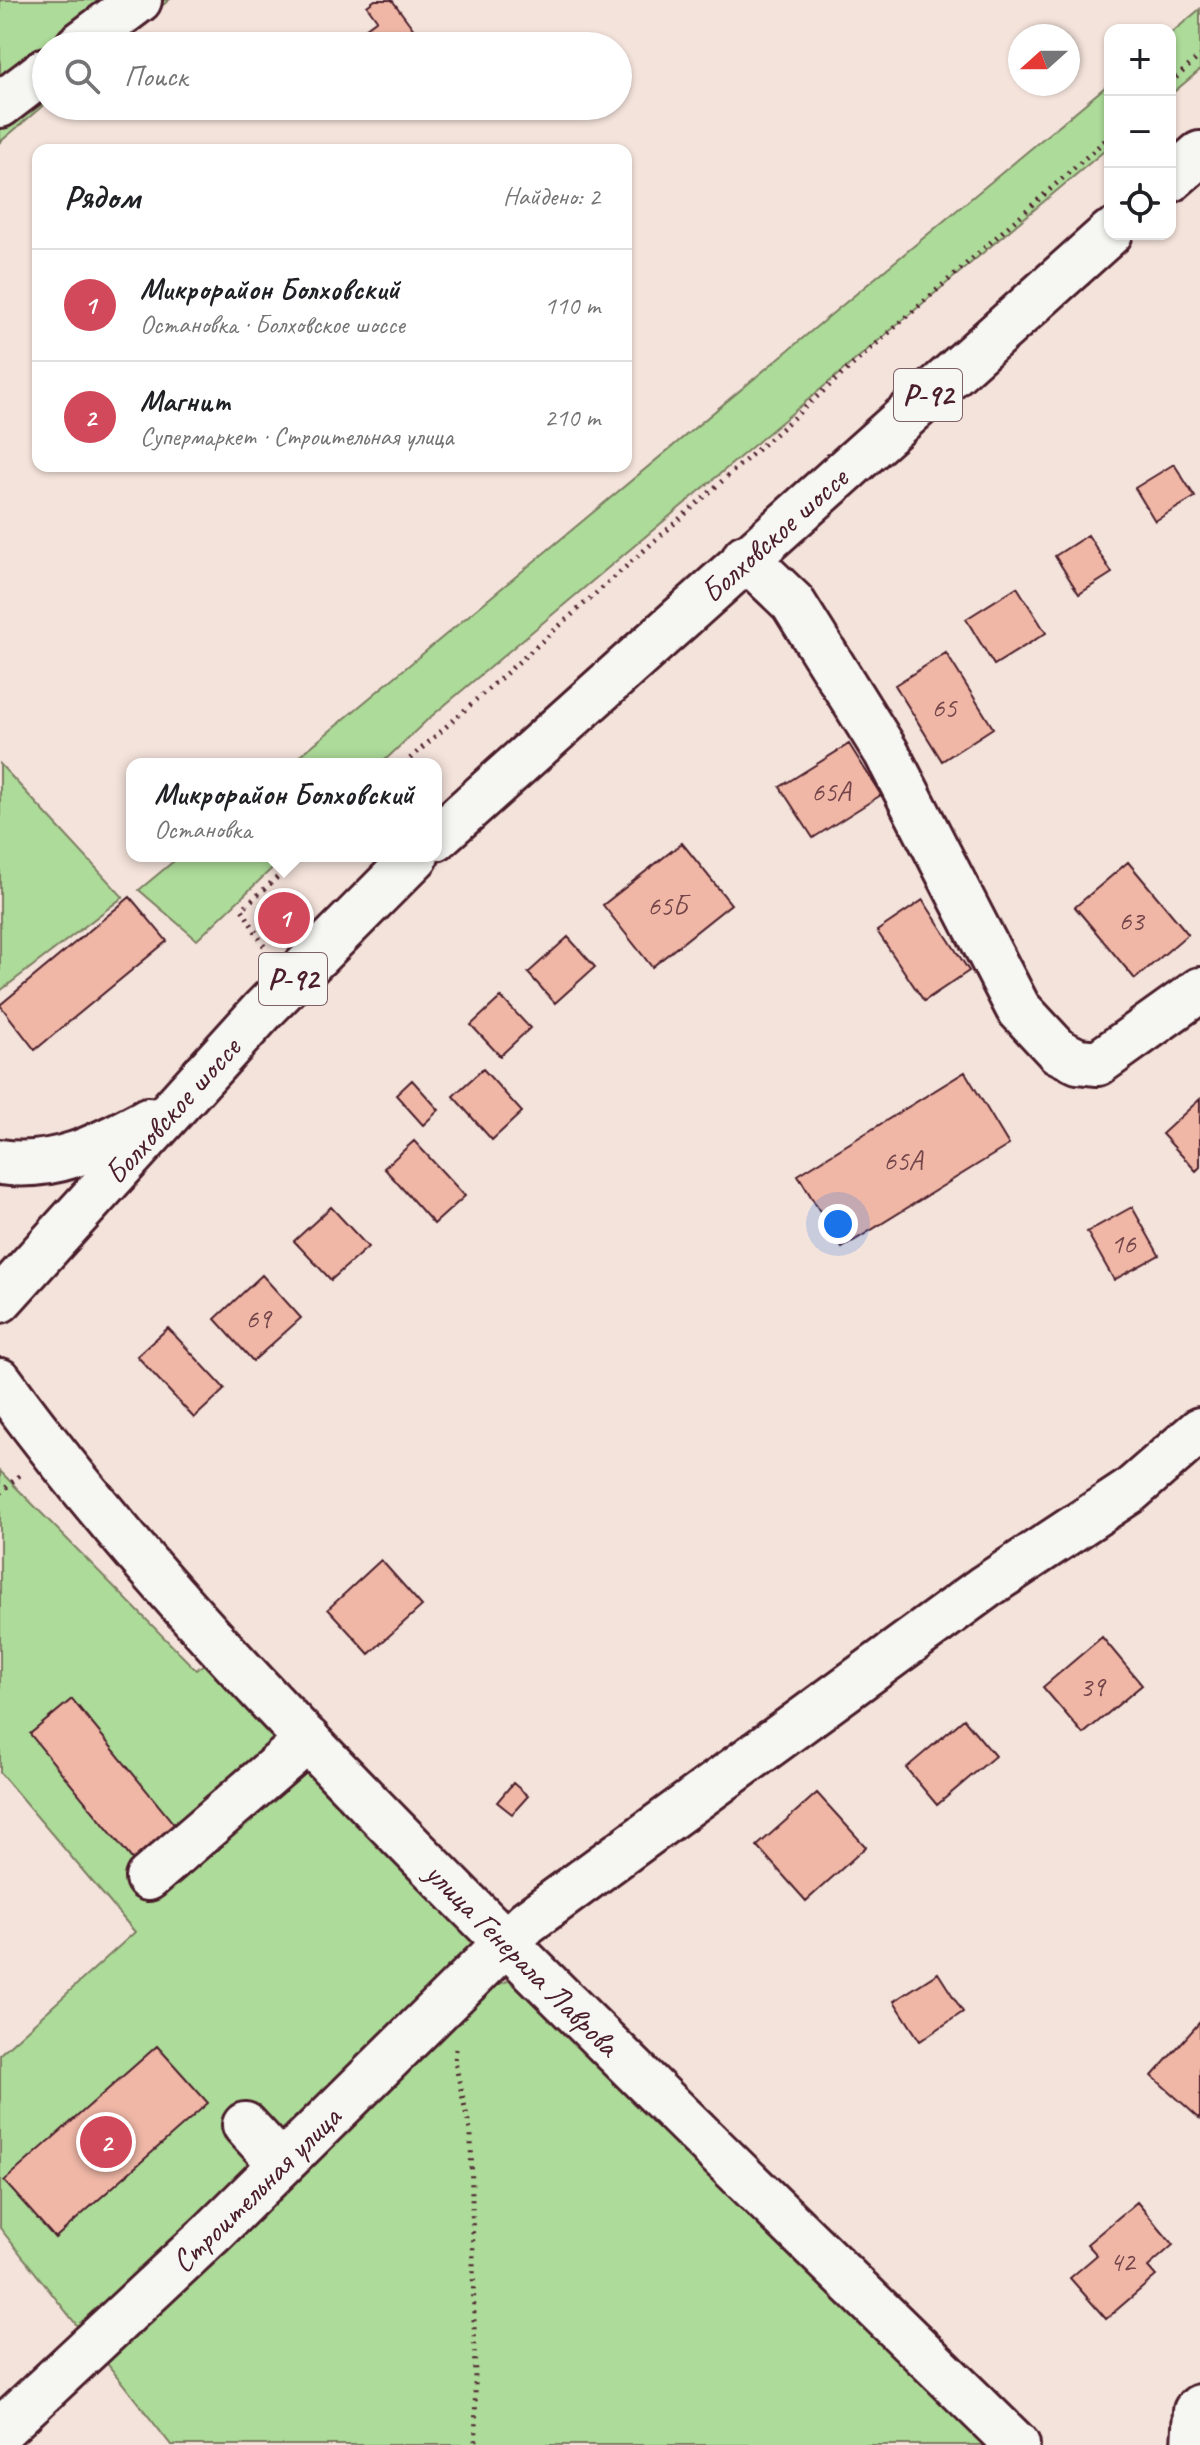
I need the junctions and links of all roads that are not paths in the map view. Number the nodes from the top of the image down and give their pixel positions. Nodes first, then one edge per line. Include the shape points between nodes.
1 (139, 0) edge
2 (97, 32) edge
3 (32, 81) edge
4 (0, 105) edge
5 (1200, 154) edge
6 (1176, 175) edge
7 (1104, 238) edge
8 (745, 557) junction
9 (442, 833) edge
10 (410, 862) edge
11 (1200, 990) edge
12 (175, 1106) junction
13 (0, 1162) edge
14 (0, 1300) edge
15 (0, 1348) edge
16 (0, 1381) edge
17 (1200, 1430) edge
18 (37, 1461) junction
19 (308, 1740) junction
20 (148, 1878) dead end
21 (505, 1942) junction
22 (245, 2125) dead end
23 (281, 2164) junction
24 (1200, 2407) edge
25 (0, 2431) edge
26 (1017, 2445) edge
27 (1194, 2445) edge

1 - 2 street
3 - 4 street
5 - 6 street
7 - 8 street, Болховское шоссе / Р-92
8 - 9 street, Болховское шоссе / Р-92
8 - 11 street via 793,603 886,752 1018,1008 1058,1051 1098,1063
10 - 12 street, Болховское шоссе / Р-92
12 - 13 street via 56,1162
12 - 14 street, Болховское шоссе / Р-92
15 - 18 street
16 - 18 street
17 - 21 street, Строительная улица via 1130,1491 985,1587
18 - 19 street, улица Генерала Лаврова
19 - 20 street
19 - 21 street, улица Генерала Лаврова
21 - 23 street, Строительная улица
21 - 26 street, улица Генерала Лаврова
22 - 23 street
23 - 25 street, Строительная улица
24 - 27 street

